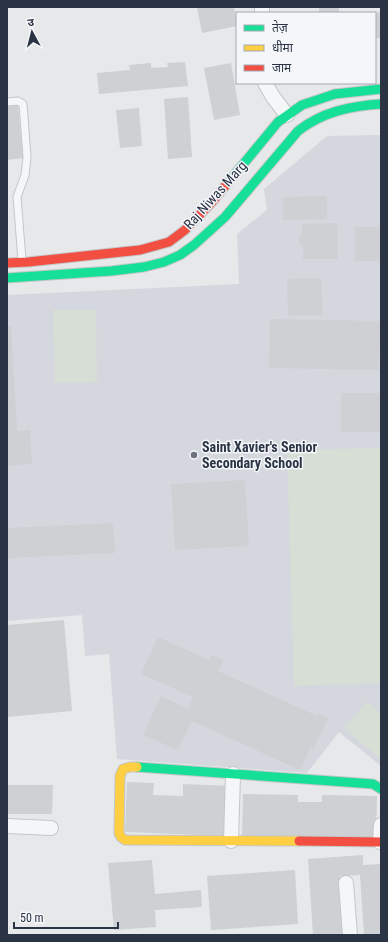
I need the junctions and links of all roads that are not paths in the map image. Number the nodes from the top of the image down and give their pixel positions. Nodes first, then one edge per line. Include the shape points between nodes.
1 (265, 84) edge
2 (381, 89) edge
3 (7, 102) edge
4 (381, 104) edge
5 (287, 115) junction
6 (22, 262) junction
7 (7, 263) edge
8 (7, 278) edge
9 (233, 774) junction
10 (381, 788) edge
11 (381, 825) edge
12 (7, 826) edge
13 (51, 828) dead end
14 (231, 841) junction
15 (380, 842) edge
16 (346, 883) dead end
17 (350, 935) edge

1 - 5 street
2 - 5 street, Raj Niwas Marg via 335,94 302,105
3 - 6 lane via 18,101 23,104 27,156 25,175 17,197
4 - 8 street, Raj Niwas Marg via 335,110 313,120 298,131 225,217 180,255 144,267
5 - 6 street, Raj Niwas Marg via 278,122 212,202 185,230 169,242 140,250
6 - 7 street, Raj Niwas Marg
9 - 10 street via 373,784
9 - 14 street
9 - 14 street via 130,767 123,769 120,776 120,833 125,840
11 - 15 street
12 - 13 street
14 - 15 street
16 - 17 street

